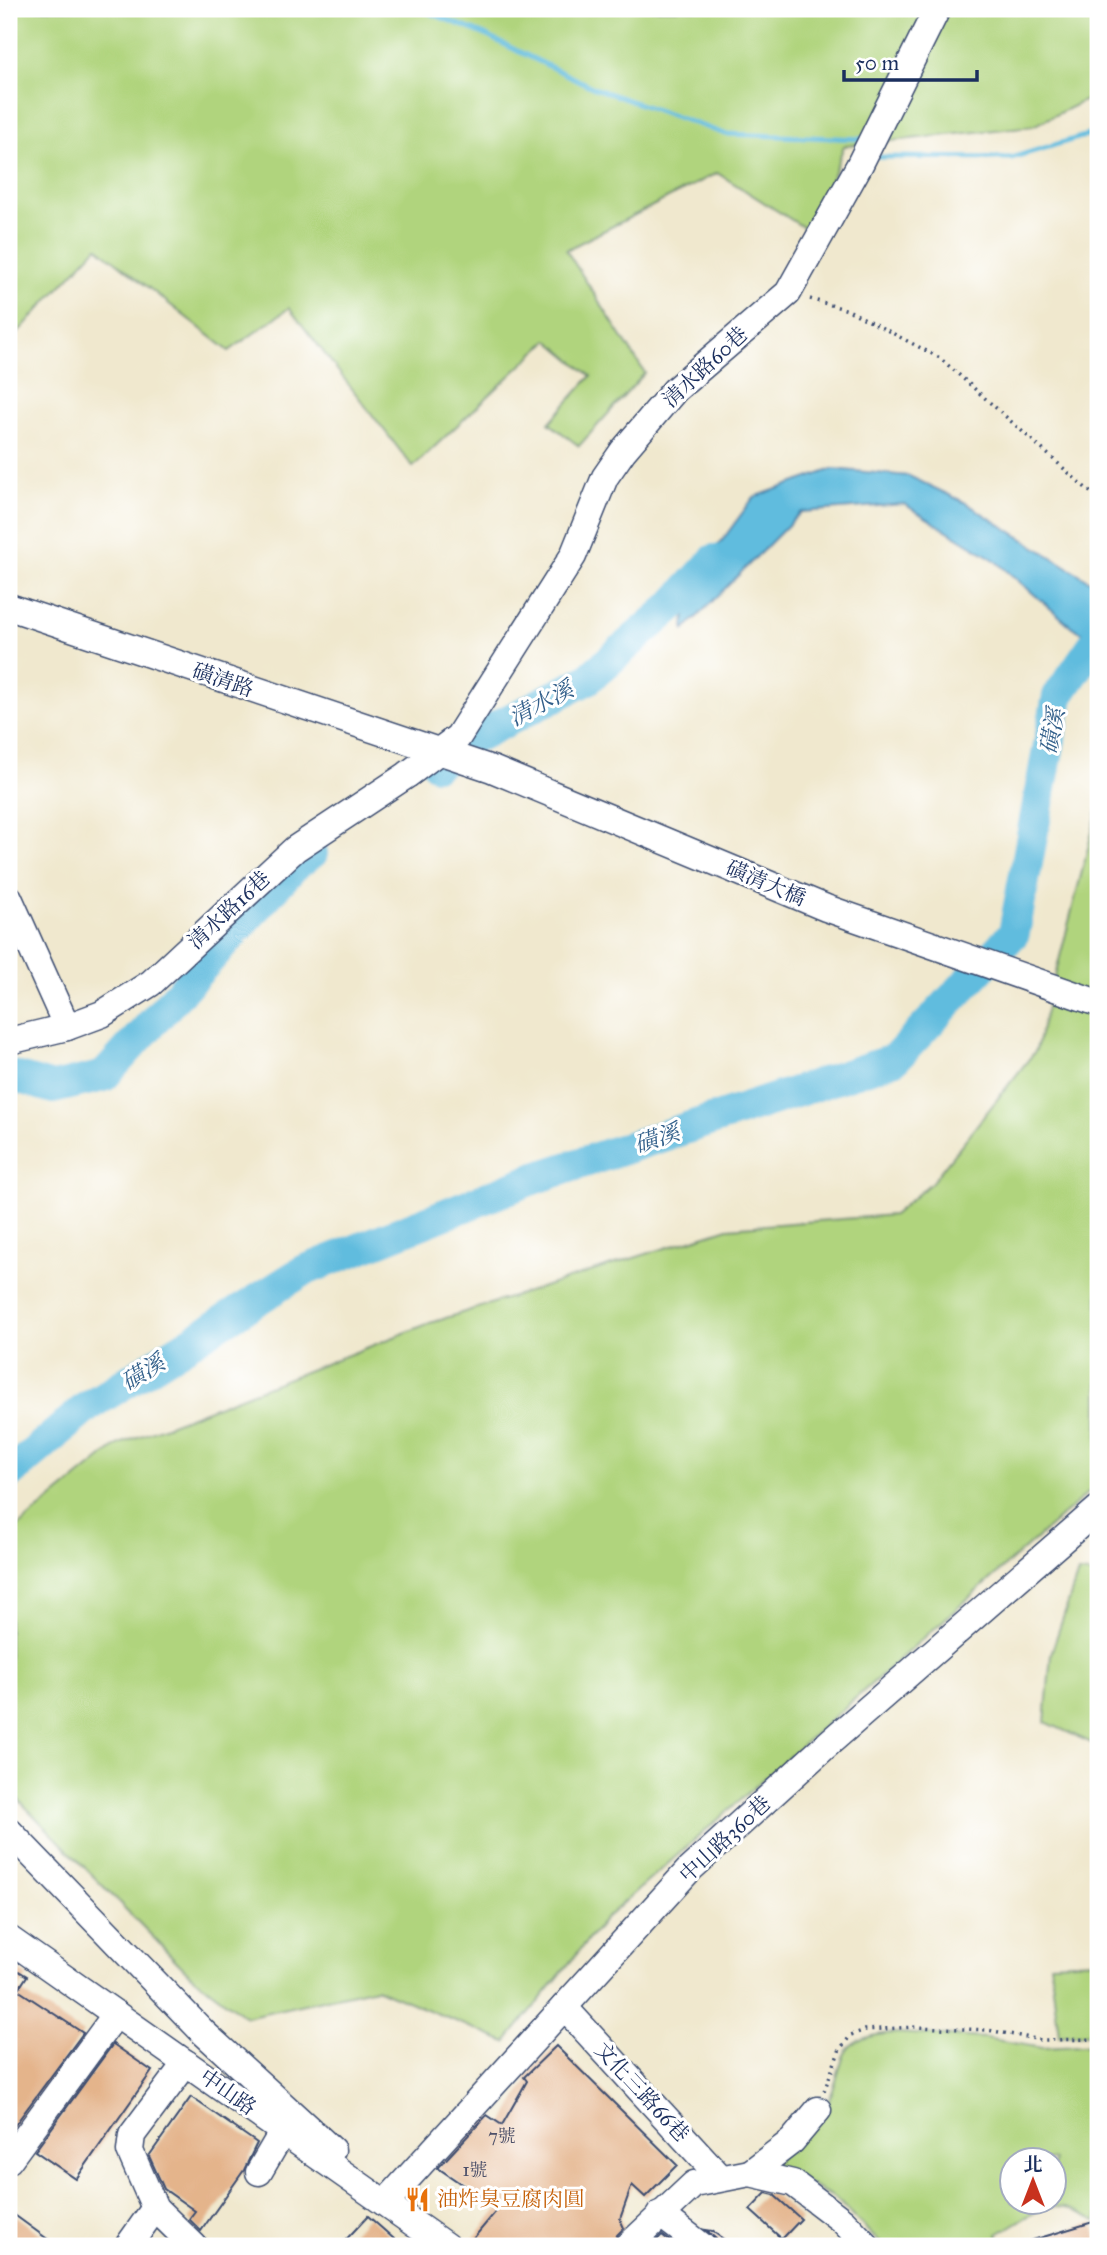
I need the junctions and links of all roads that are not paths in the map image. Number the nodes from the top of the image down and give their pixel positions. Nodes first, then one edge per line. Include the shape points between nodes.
1 (937, 9) edge
2 (9, 607) edge
3 (438, 753) junction
4 (9, 898) edge
5 (1098, 1003) edge
6 (67, 1027) junction
7 (9, 1041) edge
8 (1098, 1509) edge
9 (9, 1831) edge
10 (9, 1939) edge
11 (564, 2007) junction
12 (116, 2014) junction
13 (186, 2063) junction
14 (818, 2110) road end
15 (284, 2132) junction
16 (9, 2160) edge
17 (259, 2172) dead end
18 (750, 2173) junction
19 (720, 2177) junction
20 (386, 2203) junction
21 (155, 2208) junction
22 (660, 2214) junction
23 (431, 2243) edge
24 (128, 2246) edge
25 (194, 2246) edge
26 (628, 2246) edge
27 (702, 2246) edge
28 (867, 2246) edge

1 - 3 street, 清水路60巷 via 859,166 788,292 675,390 623,451 605,477 573,556 458,737
2 - 3 street, 磺清路
3 - 5 street, 磺清大橋 via 492,769 826,908
3 - 6 street, 清水路16巷 via 295,849 150,983 102,1014
4 - 6 street
6 - 7 street, 清水路16巷
8 - 11 street, 中山路360巷 via 689,1870
9 - 20 street via 204,2033 285,2103
10 - 12 street, 中山路
11 - 19 street, 文化三路66巷
11 - 20 street, 中山路360巷
12 - 13 street, 中山路
12 - 16 street
13 - 15 street, 中山路
13 - 21 street via 132,2135 130,2151
14 - 18 street via 792,2141
15 - 17 street
15 - 20 street, 中山路
18 - 19 street
18 - 28 street via 793,2183
19 - 22 street via 694,2184
20 - 23 street, 中山路
21 - 24 street
21 - 25 street
22 - 26 street
22 - 27 street

